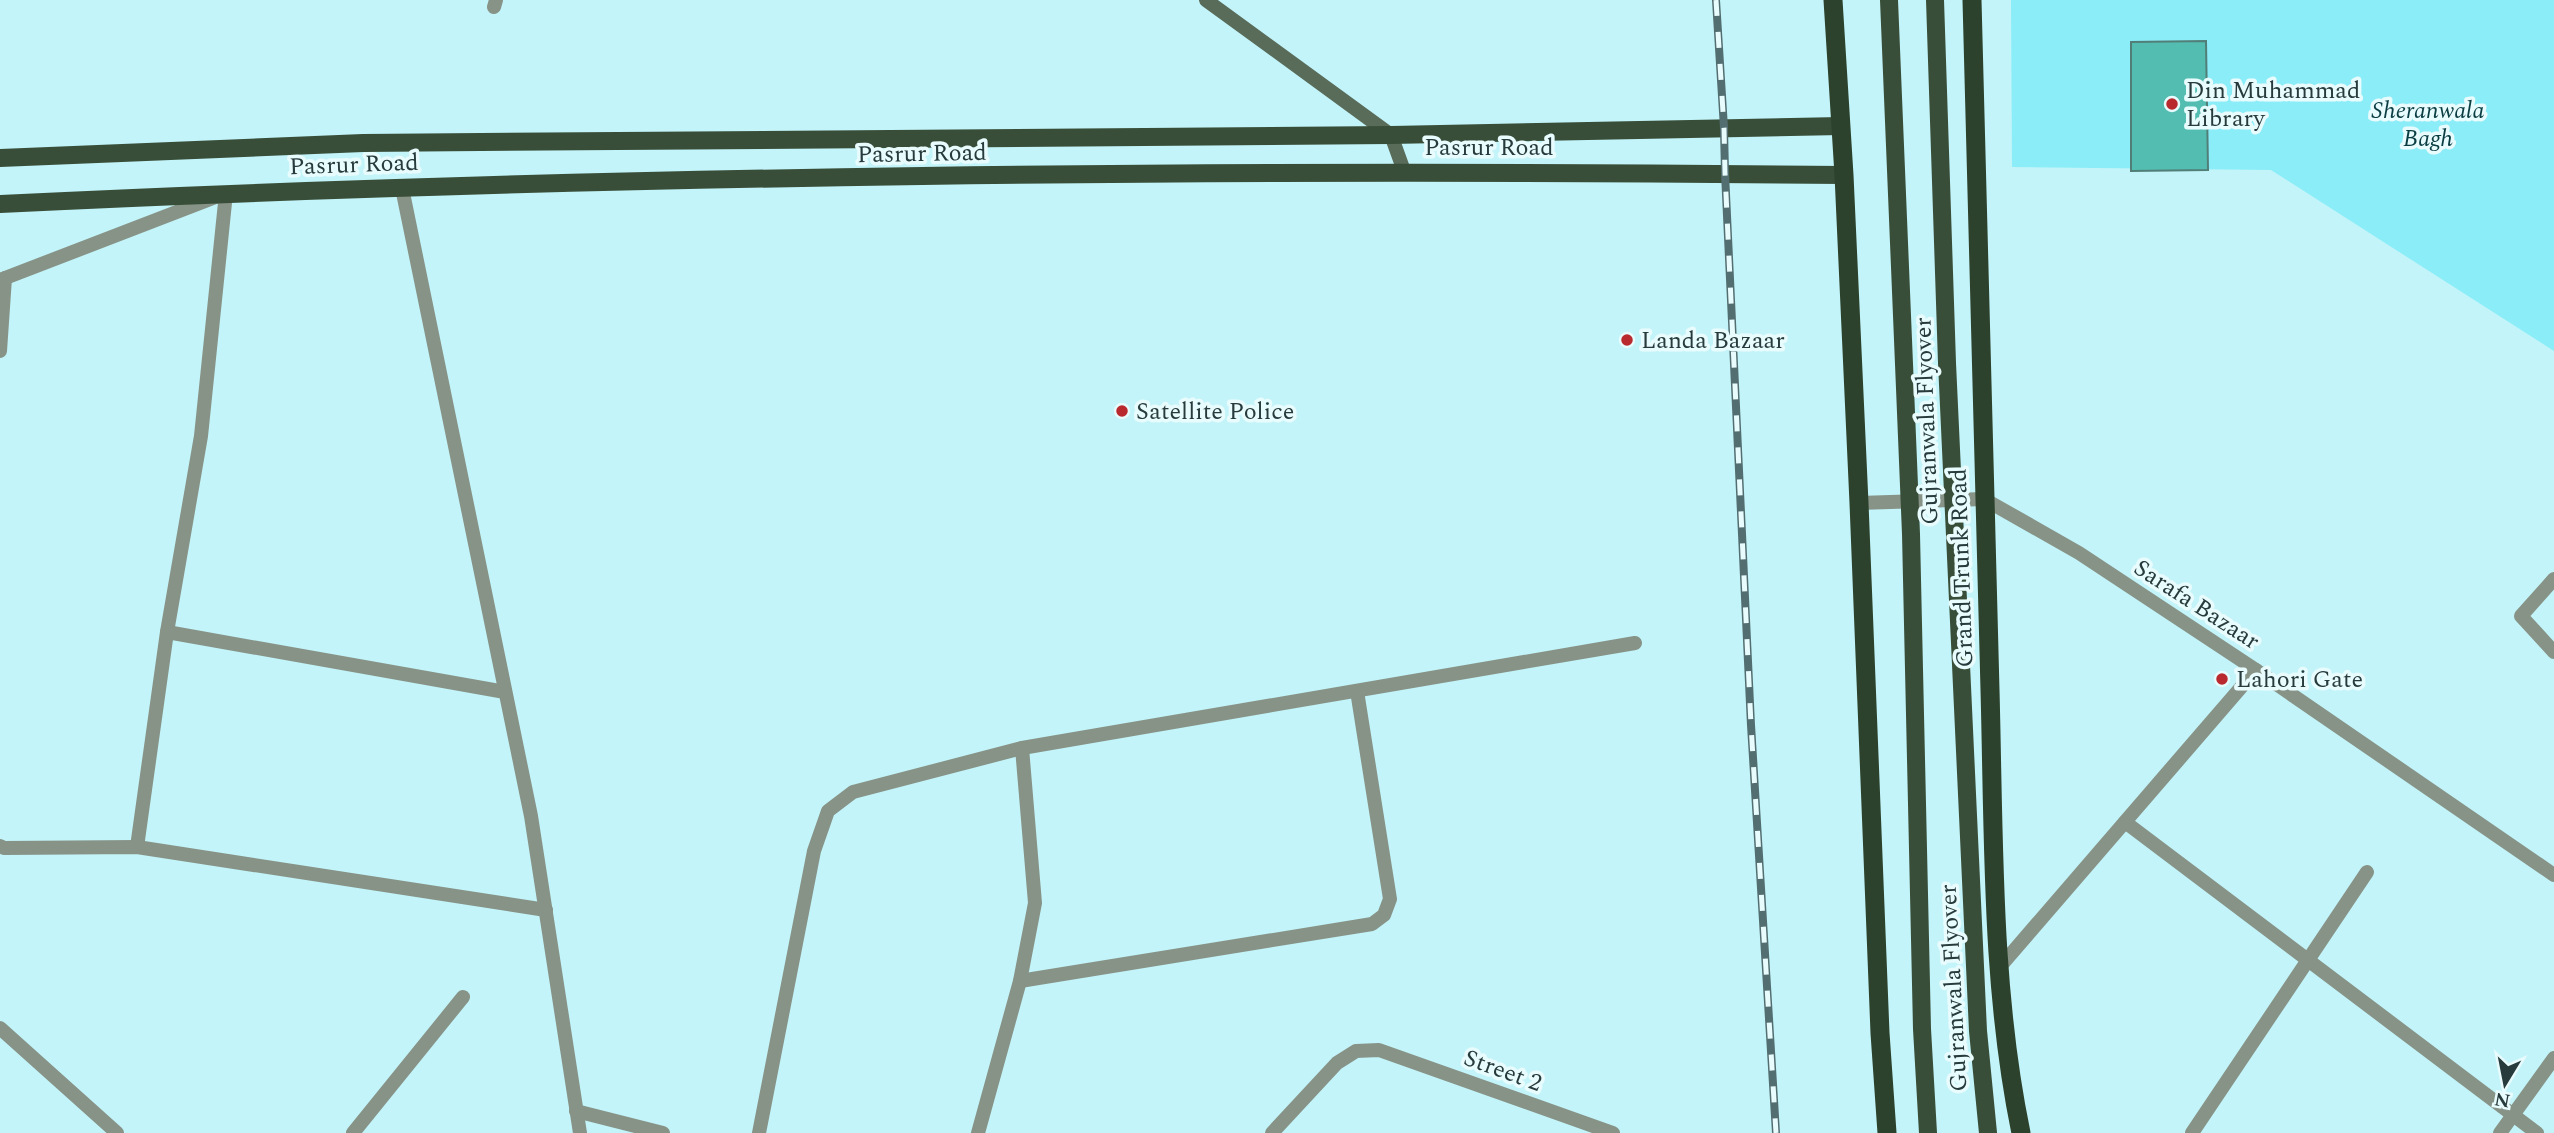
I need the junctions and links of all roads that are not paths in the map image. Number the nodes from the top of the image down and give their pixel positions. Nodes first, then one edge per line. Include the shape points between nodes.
1 (1206, 0) edge
2 (1833, 0) edge
3 (1889, 0) edge
4 (1935, 0) edge
5 (1972, 0) edge
6 (1840, 126) junction
7 (1391, 135) junction
8 (0, 158) edge
9 (1404, 171) junction
10 (1844, 175) junction
11 (402, 188) junction
12 (226, 193) junction
13 (0, 204) edge
14 (3, 279) edge
15 (0, 351) edge
16 (1984, 499) junction
17 (1860, 503) junction
18 (2554, 579) edge
19 (167, 632) junction
20 (1635, 643) dead end
21 (2554, 652) edge
22 (2256, 670) junction
23 (1357, 691) junction
24 (505, 692) junction
25 (1022, 748) junction
26 (2125, 822) junction
27 (0, 845) edge
28 (137, 847) junction
29 (2367, 872) dead end
30 (2554, 875) edge
31 (545, 910) junction
32 (2307, 960) junction
33 (1998, 969) junction
34 (1020, 981) junction
35 (463, 997) dead end
36 (0, 1028) edge
37 (2554, 1059) edge
38 (576, 1111) junction
39 (2513, 1115) junction
40 (117, 1133) edge
41 (353, 1133) edge
42 (580, 1133) edge
43 (663, 1133) edge
44 (759, 1133) edge
45 (978, 1133) edge
46 (1272, 1133) edge
47 (1612, 1133) edge
48 (1887, 1133) edge
49 (1928, 1133) edge
50 (1988, 1133) edge
51 (2021, 1133) edge
52 (2192, 1133) edge
53 (2500, 1133) edge
54 (2537, 1133) edge

1 - 7 main road
2 - 6 highway
3 - 49 main road, Gujranwala Flyover, bridge via 1911,534
4 - 50 main road, Gujranwala Flyover, bridge via 1977,1017
5 - 16 highway, Grand Trunk Road
6 - 7 main road, Pasrur Road
6 - 10 highway
7 - 8 main road, Pasrur Road via 363,143
7 - 9 main road
9 - 10 main road, Pasrur Road
9 - 11 main road, Pasrur Road
10 - 17 highway
11 - 12 main road, Pasrur Road
11 - 24 street
12 - 13 main road, Pasrur Road
12 - 14 street
12 - 19 street via 201,436
14 - 15 street
16 - 17 street
16 - 22 street, Sarafa Bazaar via 2079,553
16 - 33 highway, Grand Trunk Road
17 - 48 highway
18 - 21 street via 2521,616
19 - 24 street
19 - 28 street
20 - 23 street
22 - 26 street
22 - 30 street, Sarafa Bazaar
23 - 25 street
23 - 34 street via 1390,899 1384,915 1372,924
24 - 31 street
25 - 34 street via 1035,903
25 - 44 street via 853,792 828,811 814,851
26 - 32 street
26 - 33 street
27 - 28 street
28 - 31 street
29 - 32 street
31 - 38 street
32 - 39 street
32 - 52 street
33 - 51 highway, Grand Trunk Road
34 - 45 street
35 - 41 street
36 - 40 street
37 - 39 street
38 - 42 street
38 - 43 street
39 - 53 street
39 - 54 street
46 - 47 street, Street 2 via 1337,1063 1356,1051 1379,1050

